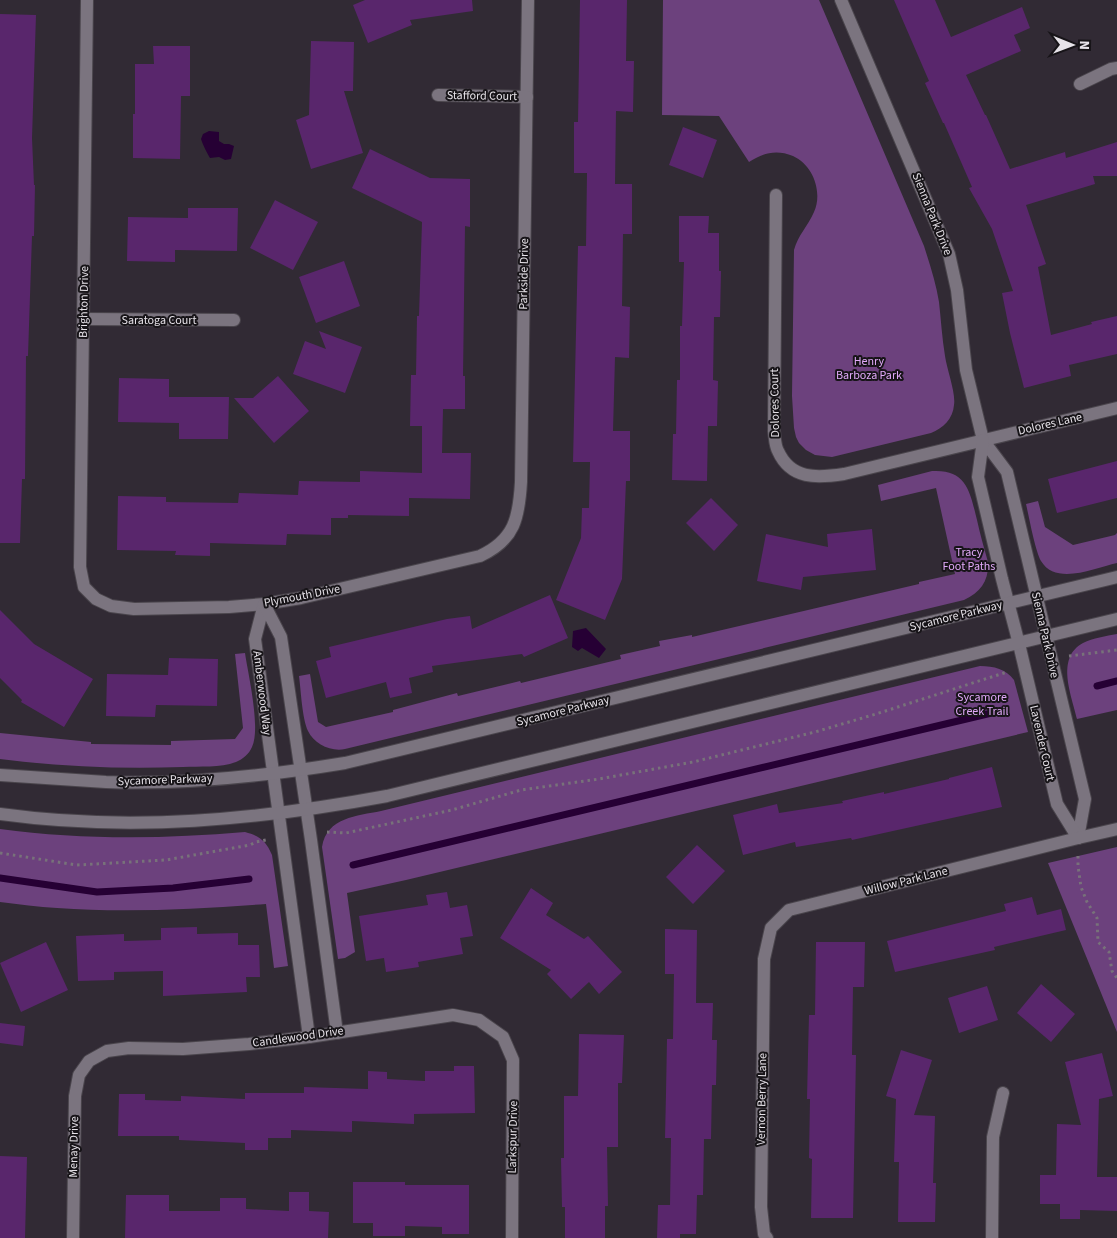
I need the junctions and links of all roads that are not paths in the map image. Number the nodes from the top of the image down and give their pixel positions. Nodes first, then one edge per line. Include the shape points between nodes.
1 (87, 0) edge
2 (528, 0) edge
3 (841, 0) edge
4 (1117, 68) edge
5 (1080, 84) dead end
6 (438, 95) dead end
7 (527, 97) junction
8 (776, 194) dead end
9 (83, 320) junction
10 (234, 320) dead end
11 (1117, 408) edge
12 (984, 440) junction
13 (502, 543) joint
14 (1117, 577) edge
15 (1036, 597) junction
16 (96, 599) joint
17 (1008, 603) junction
18 (264, 604) junction
19 (1117, 619) edge
20 (1046, 637) junction
21 (1019, 644) junction
22 (300, 770) junction
23 (272, 774) junction
24 (0, 775) edge
25 (306, 810) junction
26 (0, 814) edge
27 (278, 814) junction
28 (1117, 830) edge
29 (1078, 838) junction
30 (764, 959) joint
31 (337, 1033) junction
32 (309, 1037) junction
33 (503, 1037) joint
34 (89, 1061) joint
35 (1003, 1093) dead end
36 (73, 1238) edge
37 (512, 1238) edge
38 (767, 1238) edge
39 (992, 1238) edge

1 - 9 street, Brighton Drive
2 - 7 street, Parkside Drive
3 - 12 street, Sienna Park Drive via 949,254 957,290 966,370
4 - 5 street
6 - 7 street, Stafford Court
7 - 13 street, Parkside Drive via 520,505 514,525
8 - 12 street, Dolores Court via 774,432 778,451 788,466 803,476 822,478
9 - 10 street, Saratoga Court
9 - 16 street, Brighton Drive via 80,567 84,586
11 - 12 street, Dolores Lane
12 - 15 street, Sienna Park Drive via 1007,472
12 - 17 street, Sienna Park Drive via 978,477
13 - 18 street, Plymouth Drive via 480,556
14 - 15 street, Sycamore Parkway
15 - 17 street, Sycamore Parkway
15 - 20 street, Sienna Park Drive
16 - 18 street, Plymouth Drive via 111,606 134,609
17 - 21 street, Sienna Park Drive
17 - 22 street, Sycamore Parkway via 378,756
18 - 22 street via 281,637
18 - 23 street, Amberwood Way via 255,639
19 - 20 street
20 - 21 street
20 - 29 street, Sienna Park Drive via 1084,799
21 - 25 street via 387,796
21 - 29 street, Lavender Court via 1057,804
22 - 23 street, Sycamore Parkway
22 - 25 street
23 - 24 street, Sycamore Parkway via 166,782
23 - 27 street, Amberwood Way
25 - 27 street
25 - 31 street
26 - 27 street via 141,823
27 - 32 street, Amberwood Way
28 - 29 street, Willow Park Lane
29 - 30 street, Willow Park Lane via 789,910 771,928
30 - 38 street, Vernon Berry Lane via 761,1207
31 - 32 street, Candlewood Drive
31 - 33 street, Candlewood Drive via 453,1015 479,1020
32 - 34 street, Candlewood Drive via 249,1044 129,1048 106,1051
33 - 37 street, Larkspur Drive via 513,1060
34 - 36 street, Menay Drive via 79,1075 74,1096
35 - 39 street via 993,1137

